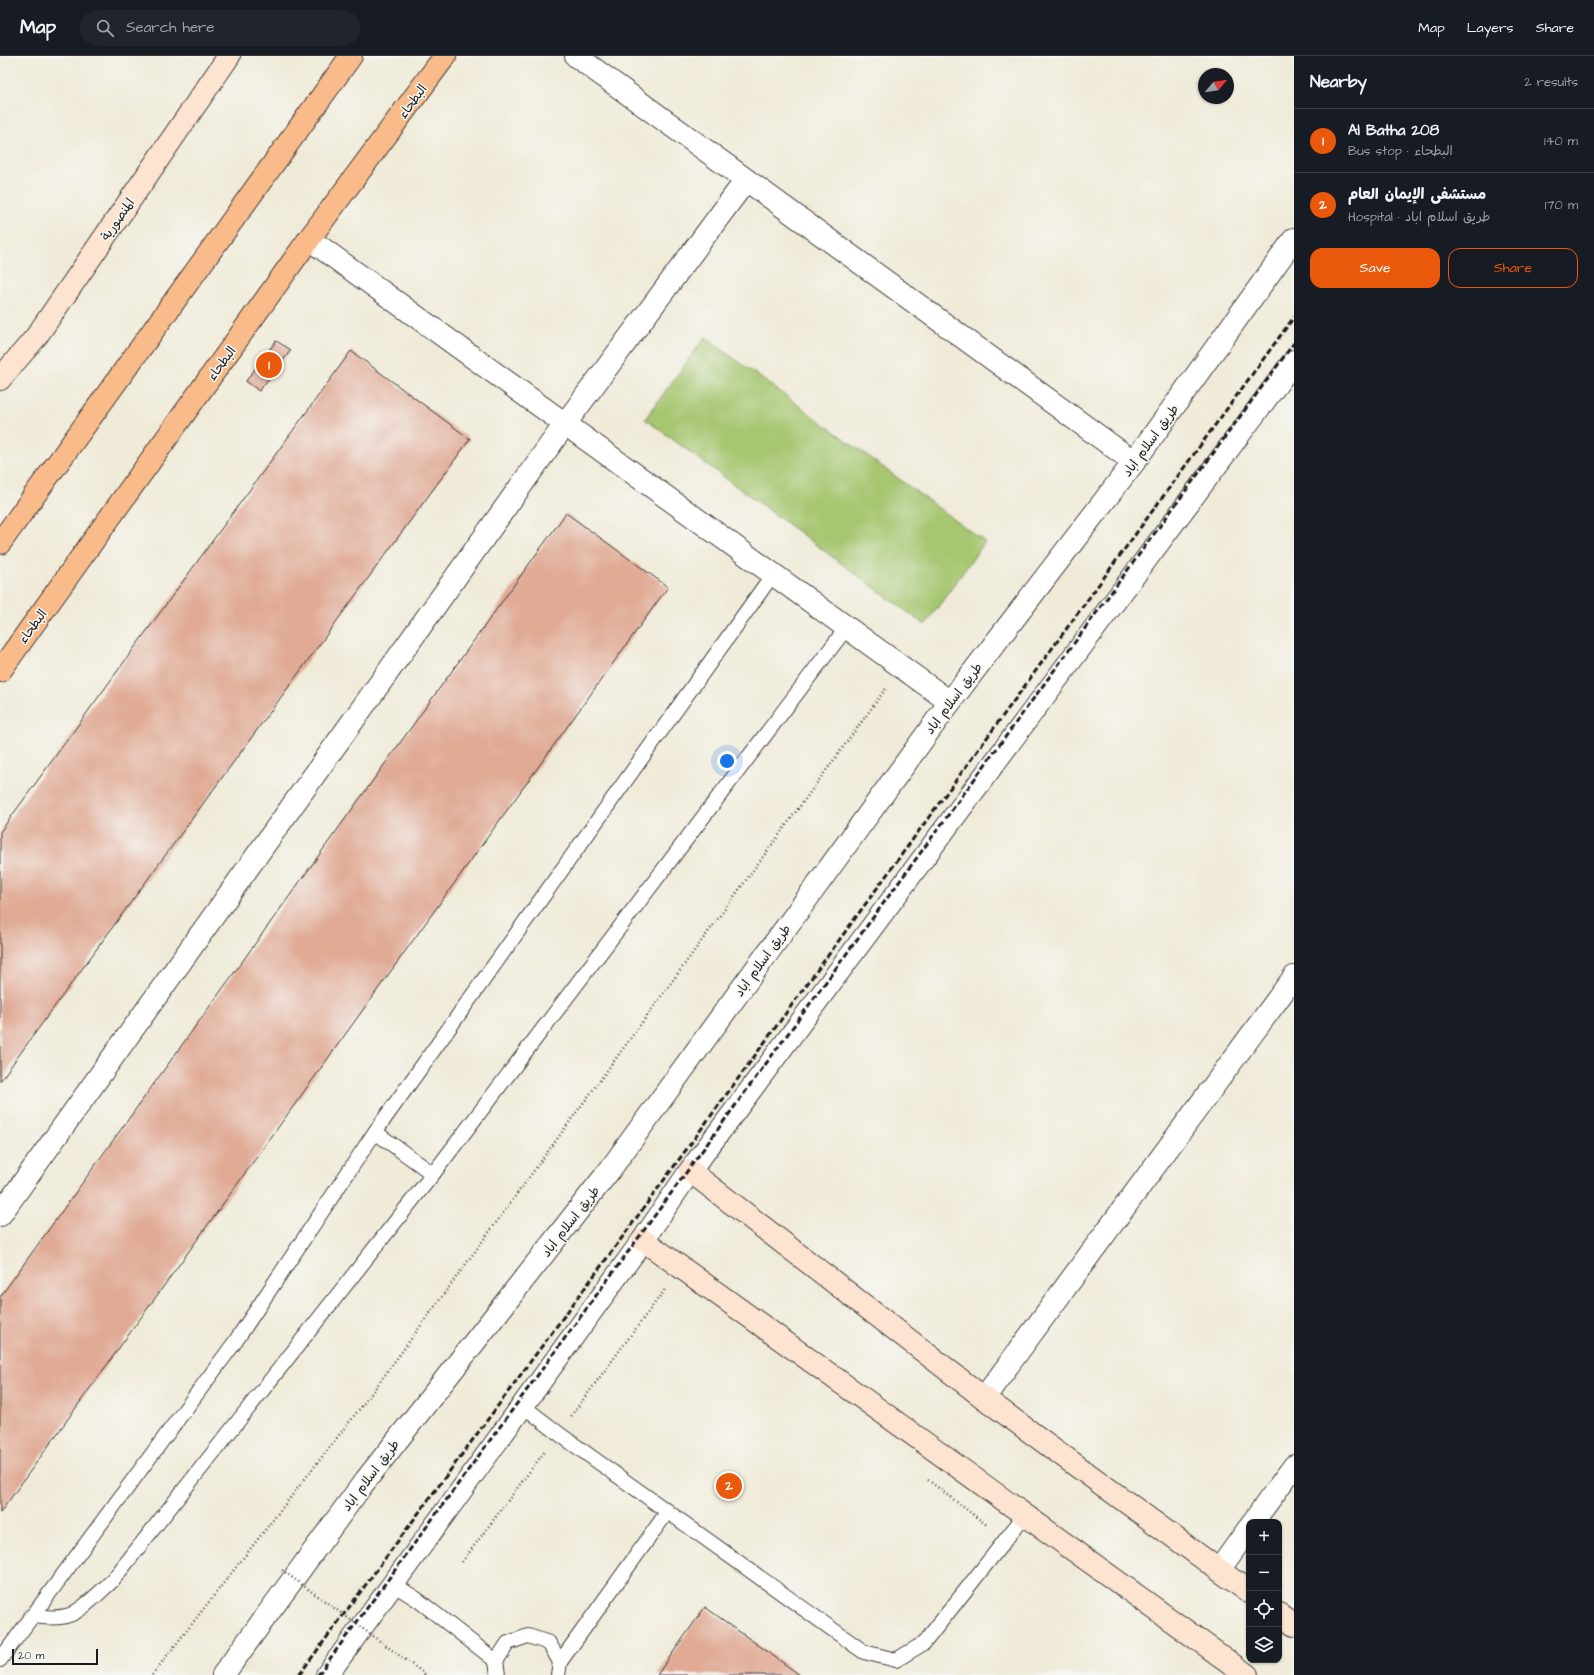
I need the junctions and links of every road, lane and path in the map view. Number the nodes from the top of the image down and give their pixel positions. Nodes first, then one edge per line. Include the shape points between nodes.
1 (229, 56) edge
2 (351, 56) edge
3 (445, 56) edge
4 (576, 56) edge
5 (746, 180) junction
6 (310, 239) junction
7 (1294, 239) edge
8 (1294, 361) edge
9 (0, 379) edge
10 (565, 424) junction
11 (1134, 462) junction
12 (0, 543) edge
13 (773, 574) junction
14 (847, 627) junction
15 (901, 667) junction
16 (0, 671) edge
17 (950, 702) junction
18 (1294, 977) edge
19 (375, 1132) junction
20 (690, 1171) junction
21 (433, 1174) junction
22 (0, 1215) edge
23 (643, 1240) junction
24 (669, 1284) dead end
25 (984, 1398) junction
26 (523, 1406) junction
27 (558, 1434) junction
28 (1294, 1466) edge
29 (924, 1477) dead end
30 (668, 1511) junction
31 (1025, 1515) junction
32 (1255, 1519) edge
33 (1246, 1532) edge
34 (1007, 1540) junction
35 (462, 1562) dead end
36 (282, 1570) dead end
37 (1219, 1570) junction
38 (392, 1584) junction
39 (1248, 1591) edge
40 (31, 1616) junction
41 (1282, 1616) edge
42 (1294, 1625) edge
43 (0, 1660) edge
44 (496, 1661) junction
45 (559, 1668) edge
46 (152, 1675) edge
47 (223, 1675) edge
48 (327, 1675) edge
49 (425, 1675) edge
50 (498, 1675) edge
51 (1247, 1675) edge

1 - 9 street, المنصورية via 36,337
2 - 12 main road
3 - 6 main road, البطحاء
4 - 5 street
5 - 10 street
5 - 11 street
6 - 10 street
6 - 16 main road, البطحاء
7 - 11 street, طريق اسلام اباد
8 - 20 street
10 - 13 street
10 - 22 street
11 - 17 street, طريق اسلام اباد
13 - 14 street
13 - 19 lane
14 - 15 street
14 - 21 lane
15 - 17 street
15 - 46 path via 368,1398
17 - 47 street, طريق اسلام اباد via 609,1171 362,1485
18 - 25 street
19 - 21 lane
19 - 40 lane via 235,1342
20 - 23 street
20 - 25 street
21 - 40 lane via 112,1581 84,1606 68,1616
23 - 26 street
23 - 31 street
24 - 27 path
25 - 37 street
26 - 27 lane
26 - 38 street
27 - 30 lane
27 - 35 path
28 - 32 street
29 - 34 path
30 - 34 lane via 864,1652 896,1660 924,1643
30 - 45 lane
31 - 34 lane
31 - 51 street
33 - 37 street
36 - 49 path, bridge
37 - 39 street
38 - 44 lane via 418,1600
38 - 48 street
40 - 43 lane
41 - 42 street
44 - 45 lane via 508,1643 528,1636 549,1644
44 - 50 lane

